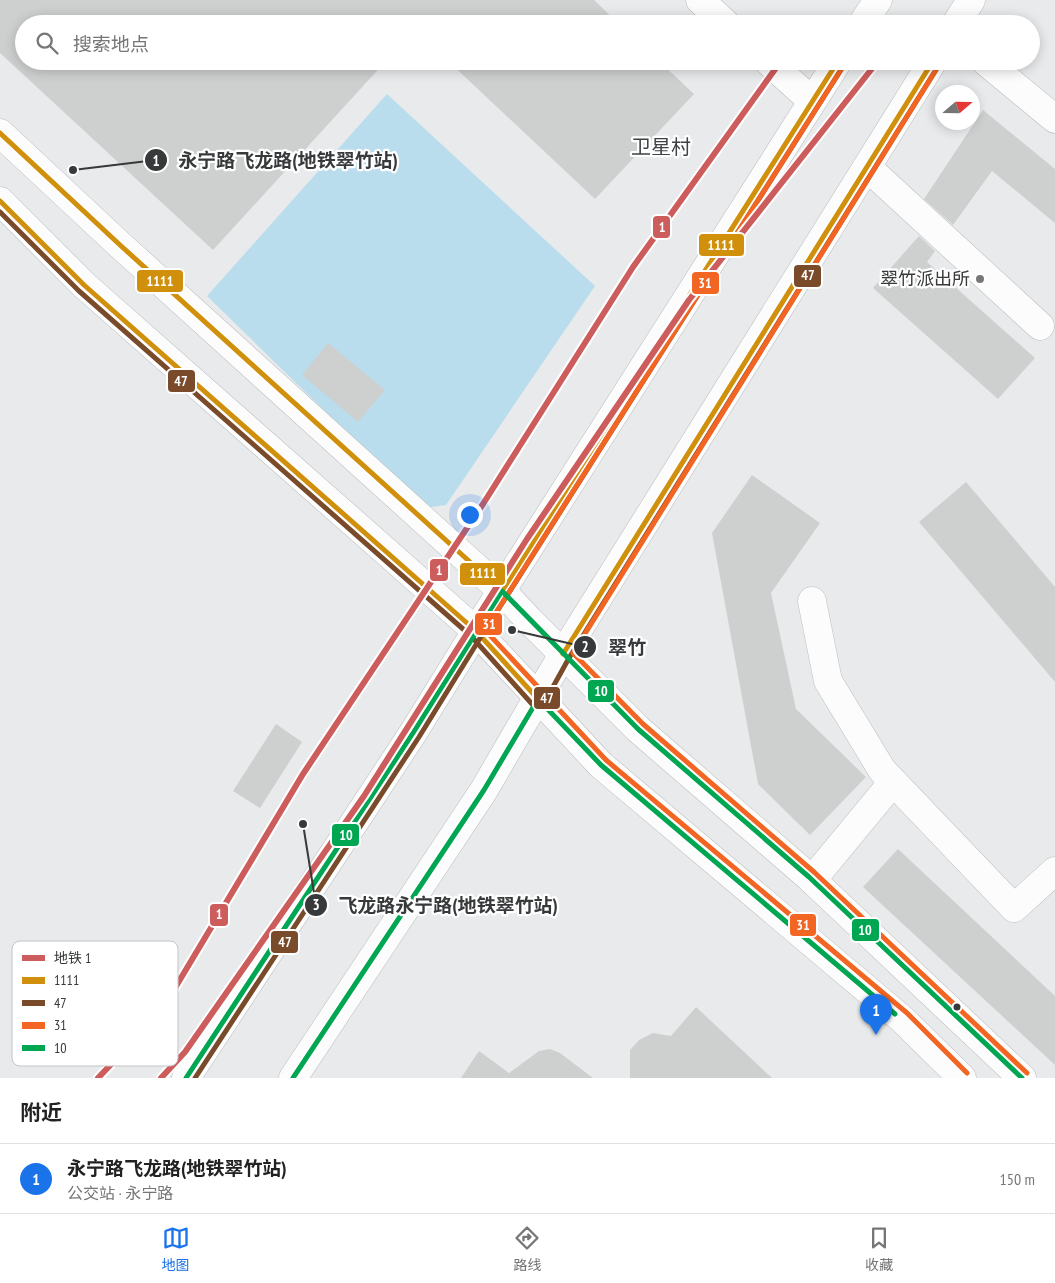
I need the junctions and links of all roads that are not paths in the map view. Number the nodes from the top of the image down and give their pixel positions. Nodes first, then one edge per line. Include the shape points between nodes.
1 (700, 0) edge
2 (878, 0) edge
3 (971, 0) edge
4 (716, 15) edge
5 (868, 15) edge
6 (962, 15) edge
7 (778, 70) edge
8 (832, 70) edge
9 (927, 70) edge
10 (996, 70) edge
11 (812, 101) junction
12 (1055, 119) edge
13 (0, 133) edge
14 (867, 167) junction
15 (0, 201) edge
16 (1040, 326) dead end
17 (502, 591) junction
18 (812, 601) dead end
19 (476, 631) junction
20 (563, 654) junction
21 (538, 699) junction
22 (893, 782) junction
23 (1055, 871) edge
24 (812, 880) junction
25 (186, 1078) edge
26 (293, 1078) edge
27 (962, 1078) edge
28 (1022, 1078) edge

1 - 4 main road
2 - 5 main road
3 - 6 main road
7 - 11 main road
8 - 11 main road
9 - 14 main road
10 - 12 main road
11 - 17 main road
13 - 17 main road via 120,246
14 - 16 main road
14 - 20 main road
15 - 19 main road via 84,285
17 - 19 main road
17 - 20 main road
18 - 22 main road via 828,681 882,770
19 - 21 main road
19 - 25 main road via 413,733
20 - 21 main road
20 - 24 main road via 638,729
21 - 26 main road via 484,790
21 - 27 main road via 601,765 902,1019
22 - 23 main road via 1014,908
22 - 24 main road
24 - 28 main road

